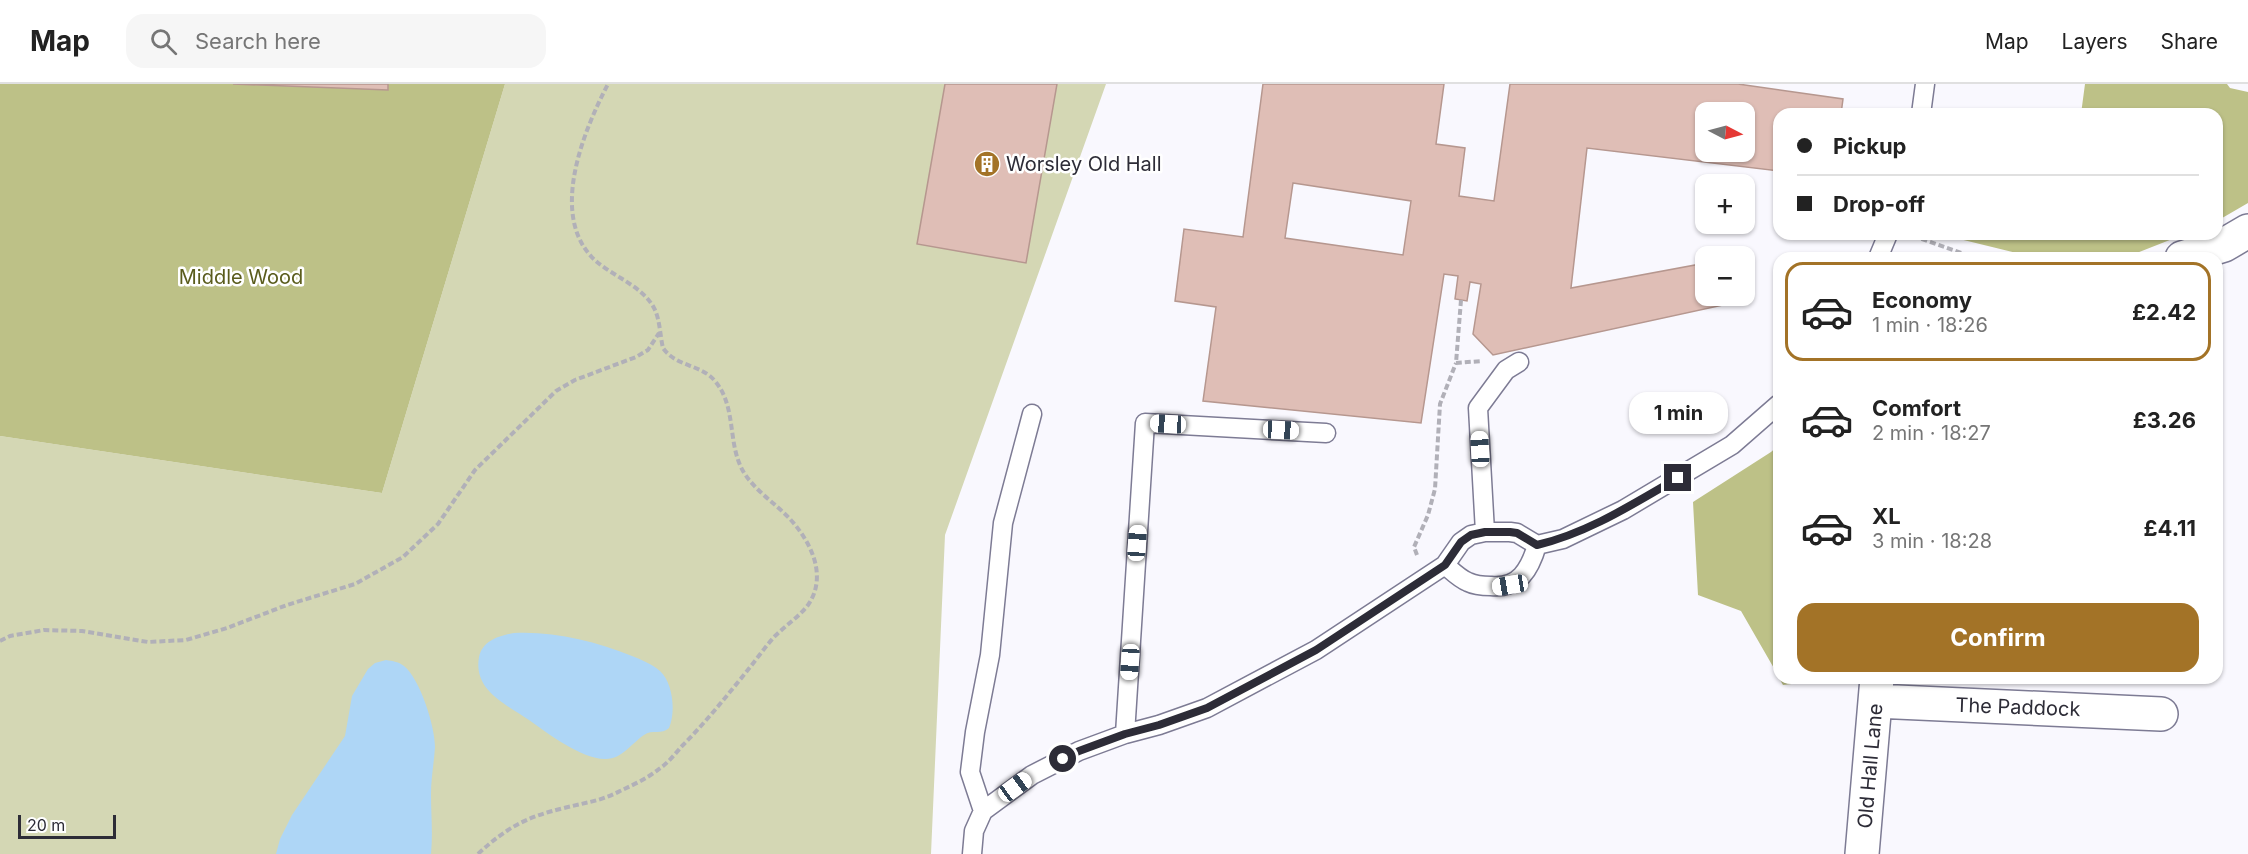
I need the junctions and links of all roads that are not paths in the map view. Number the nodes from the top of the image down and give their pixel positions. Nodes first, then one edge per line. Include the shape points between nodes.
1 (1925, 84) edge
2 (1922, 108) edge
3 (2248, 231) edge
4 (2200, 252) edge
5 (1512, 366) road end
6 (1773, 409) edge
7 (1032, 414) dead end
8 (1326, 433) dead end
9 (1485, 532) junction
10 (1537, 545) junction
11 (1445, 565) junction
12 (1876, 690) edge
13 (2161, 714) dead end
14 (1125, 734) junction
15 (983, 811) junction
16 (972, 854) edge
17 (1862, 854) edge

1 - 2 lane
3 - 4 street
5 - 9 lane via 1478,408
6 - 10 lane via 1732,445 1623,510 1563,539
7 - 15 lane via 1002,523 990,654 970,772
8 - 14 lane via 1145,423
9 - 10 lane via 1517,533
9 - 11 lane via 1461,542
10 - 11 lane via 1523,578 1510,585 1467,582
11 - 14 lane via 1316,650 1207,708
12 - 13 street, The Paddock
12 - 17 street, Old Hall Lane
14 - 15 lane via 1079,751 1032,775
15 - 16 lane

